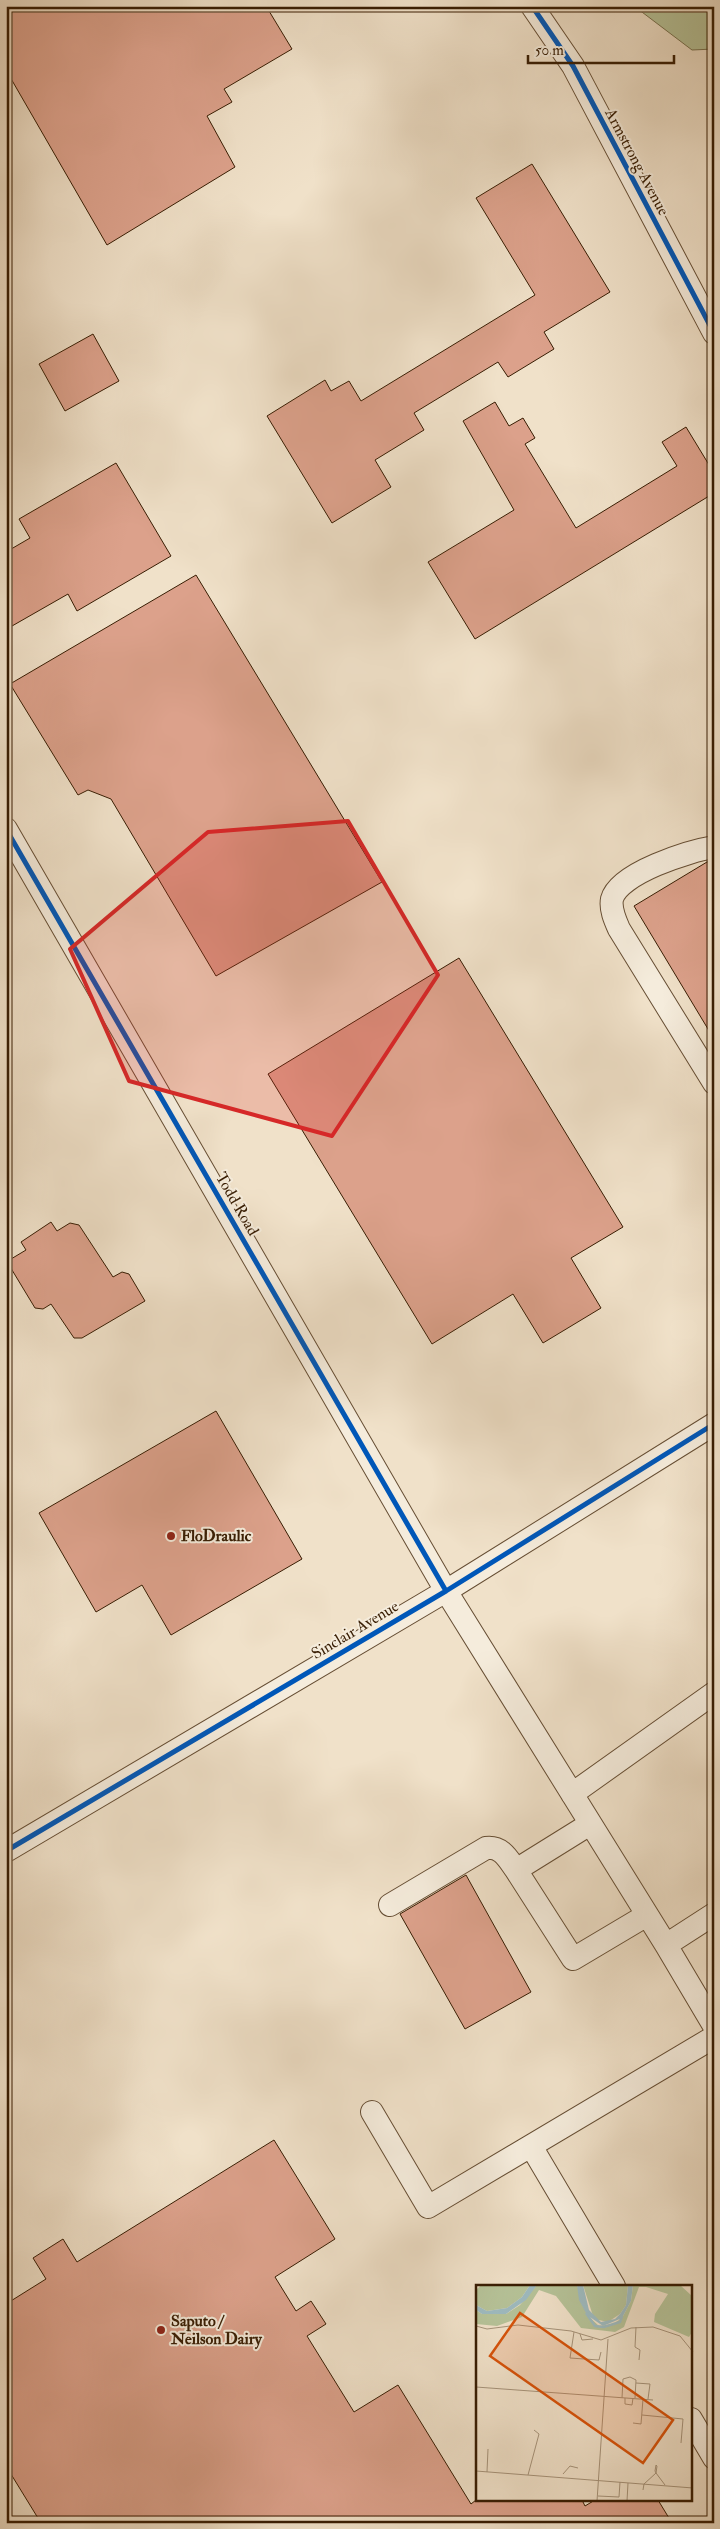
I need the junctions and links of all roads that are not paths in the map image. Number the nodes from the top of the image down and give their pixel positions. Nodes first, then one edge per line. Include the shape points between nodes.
1 (532, 6) edge
2 (714, 333) edge
3 (6, 830) edge
4 (714, 847) edge
5 (714, 1083) edge
6 (714, 1424) edge
7 (446, 1591) junction
8 (714, 1693) edge
9 (572, 1794) junction
10 (590, 1824) junction
11 (6, 1851) edge
12 (516, 1870) junction
13 (390, 1905) dead end
14 (714, 1914) edge
15 (647, 1915) junction
16 (666, 1945) junction
17 (714, 2026) edge
18 (714, 2037) edge
19 (372, 2112) dead end
20 (531, 2146) junction
21 (613, 2285) edge
22 (692, 2422) edge
23 (714, 2458) edge

1 - 2 street, Armstrong Avenue via 573,66
3 - 7 street, Todd Road
4 - 5 street via 665,859 617,890 612,900 612,912 619,929
6 - 7 street, Sinclair Avenue
7 - 9 street, Todd Road
7 - 11 street, Sinclair Avenue
8 - 9 street
9 - 10 street, Todd Road
10 - 12 street
10 - 15 street, Todd Road
12 - 13 street via 501,1850 486,1848
12 - 15 street via 573,1959
14 - 16 street
15 - 16 street, Todd Road
16 - 17 street, Todd Road
18 - 20 street
19 - 20 street via 428,2207
20 - 21 street
22 - 23 street

